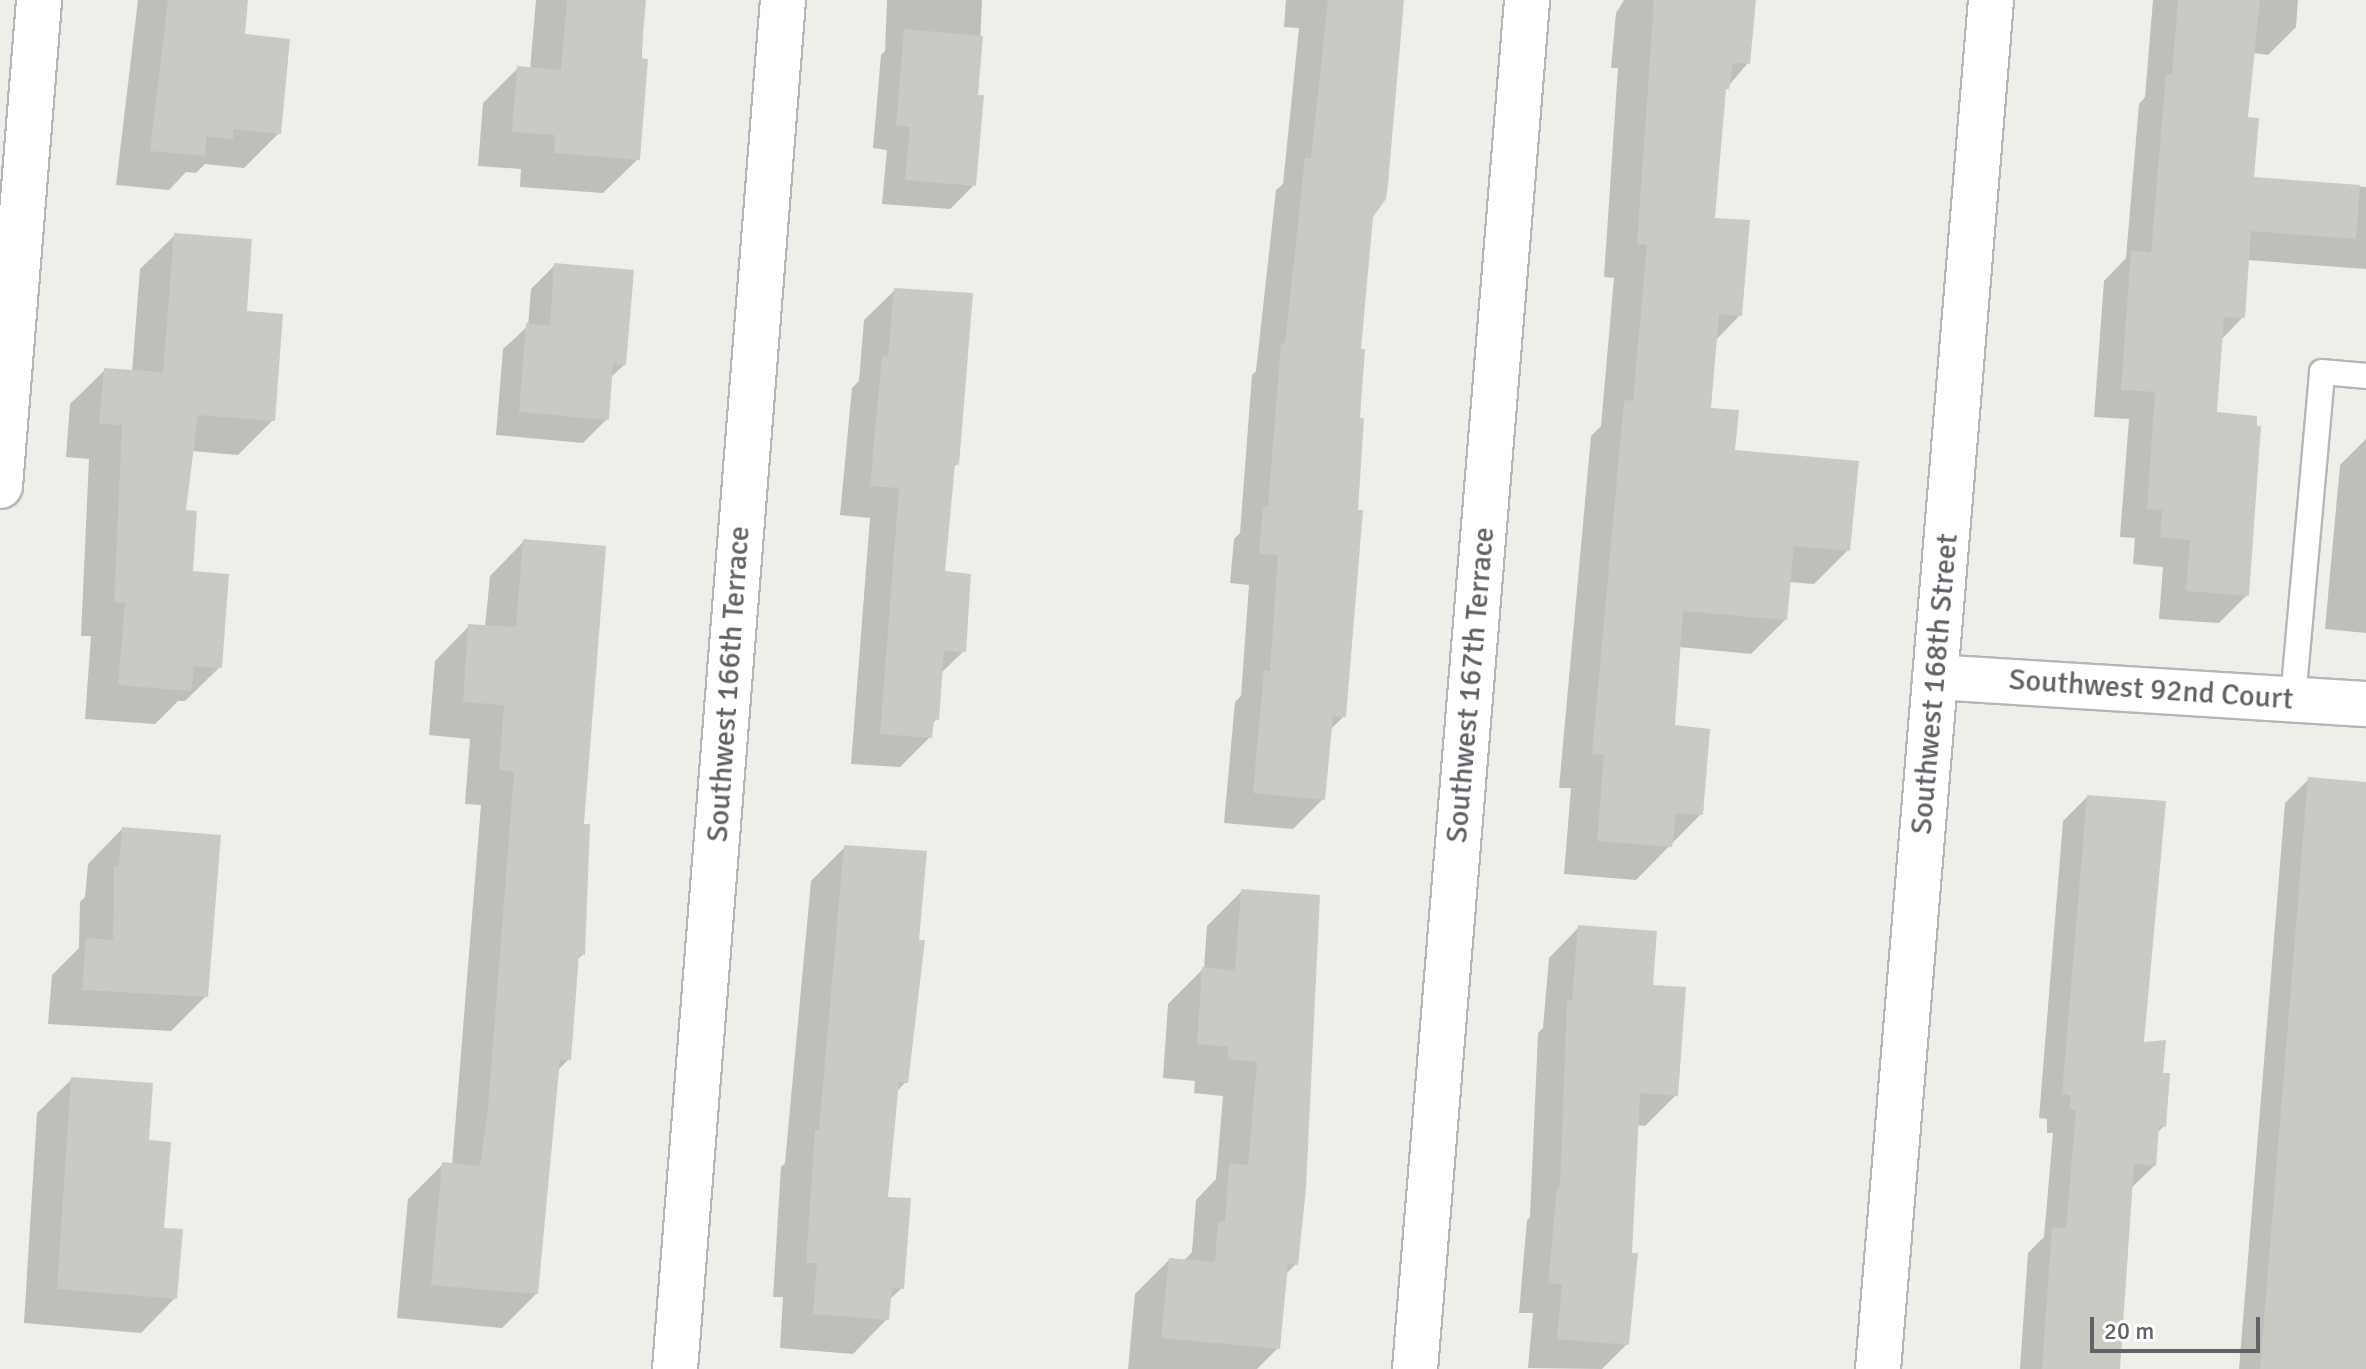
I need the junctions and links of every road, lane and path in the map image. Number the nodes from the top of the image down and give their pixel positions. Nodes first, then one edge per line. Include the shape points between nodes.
1 (39, 0) edge
2 (783, 0) edge
3 (1527, 0) edge
4 (1991, 0) edge
5 (2366, 376) edge
6 (0, 486) edge
7 (1935, 677) junction
8 (2293, 699) junction
9 (2366, 704) edge
10 (675, 1369) edge
11 (1415, 1369) edge
12 (1878, 1369) edge

1 - 6 street
2 - 10 street, Southwest 166th Terrace
3 - 11 street, Southwest 167th Terrace
4 - 7 street, Southwest 168th Street
5 - 8 lane via 2322,372
7 - 8 street, Southwest 92nd Court
7 - 12 street, Southwest 168th Street
8 - 9 street, Southwest 92nd Court

